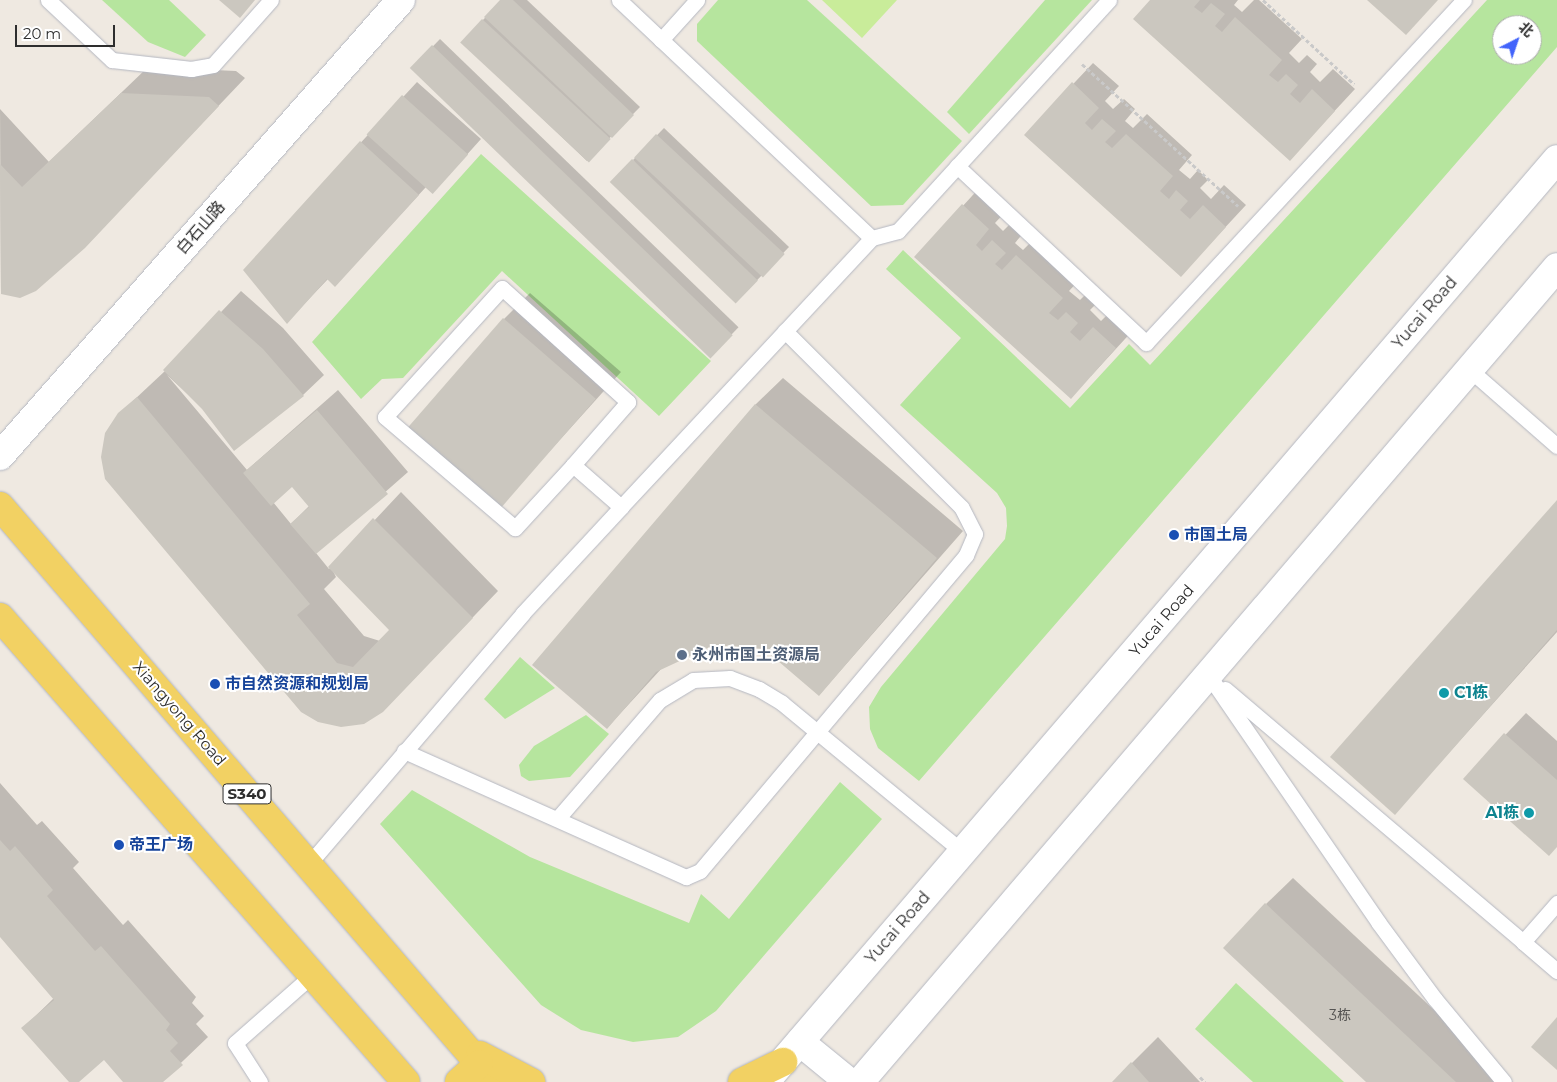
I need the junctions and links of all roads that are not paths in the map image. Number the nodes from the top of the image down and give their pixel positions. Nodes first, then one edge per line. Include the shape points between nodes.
1 (48, 0) edge
2 (271, 0) edge
3 (401, 0) edge
4 (619, 0) edge
5 (697, 0) edge
6 (1109, 0) edge
7 (1464, 0) edge
8 (661, 40) junction
9 (1557, 159) edge
10 (958, 166) junction
11 (872, 238) junction
12 (1557, 267) edge
13 (785, 331) junction
14 (1469, 369) junction
15 (1557, 446) edge
16 (0, 456) edge
17 (573, 464) junction
18 (0, 506) edge
19 (621, 507) junction
20 (0, 617) edge
21 (1206, 673) junction
22 (817, 732) junction
23 (404, 751) junction
24 (558, 818) junction
25 (964, 852) junction
26 (308, 865) junction
27 (1557, 902) edge
28 (1523, 942) junction
29 (1557, 971) edge
30 (312, 975) junction
31 (792, 1052) junction
32 (479, 1064) edge
33 (260, 1082) edge
34 (406, 1082) edge
35 (459, 1082) edge
36 (531, 1082) edge
37 (742, 1082) edge
38 (766, 1082) edge
39 (849, 1082) edge
40 (860, 1082) edge
41 (1504, 1082) edge

1 - 2 lane via 112,60 191,69 214,65
3 - 16 main road, 白石山路
4 - 8 lane
5 - 8 lane
6 - 10 lane
7 - 10 lane via 1146,342
8 - 11 lane
9 - 25 main road, Yucai Road
10 - 11 lane via 898,231
11 - 13 lane
12 - 14 main road
13 - 19 lane
13 - 22 lane via 961,507 975,534 966,555
14 - 15 lane
14 - 21 main road
17 - 17 lane via 628,402 502,288 385,417 515,528
17 - 19 lane
18 - 26 main road, Xiangyong Road / S340
19 - 23 lane via 523,613
20 - 30 main road
21 - 28 lane
21 - 40 main road
21 - 41 lane via 1383,930
22 - 24 lane via 759,688 730,678 693,680 660,700
22 - 24 lane via 694,876 686,877
22 - 25 lane
23 - 24 lane
23 - 26 lane
25 - 31 main road, Yucai Road
26 - 32 main road, Xiangyong Road / S340
27 - 28 lane
28 - 29 lane
30 - 33 lane via 235,1043
30 - 34 main road
31 - 37 main road
31 - 38 main road, Yucai Road
31 - 39 main road
32 - 35 main road
32 - 36 main road

